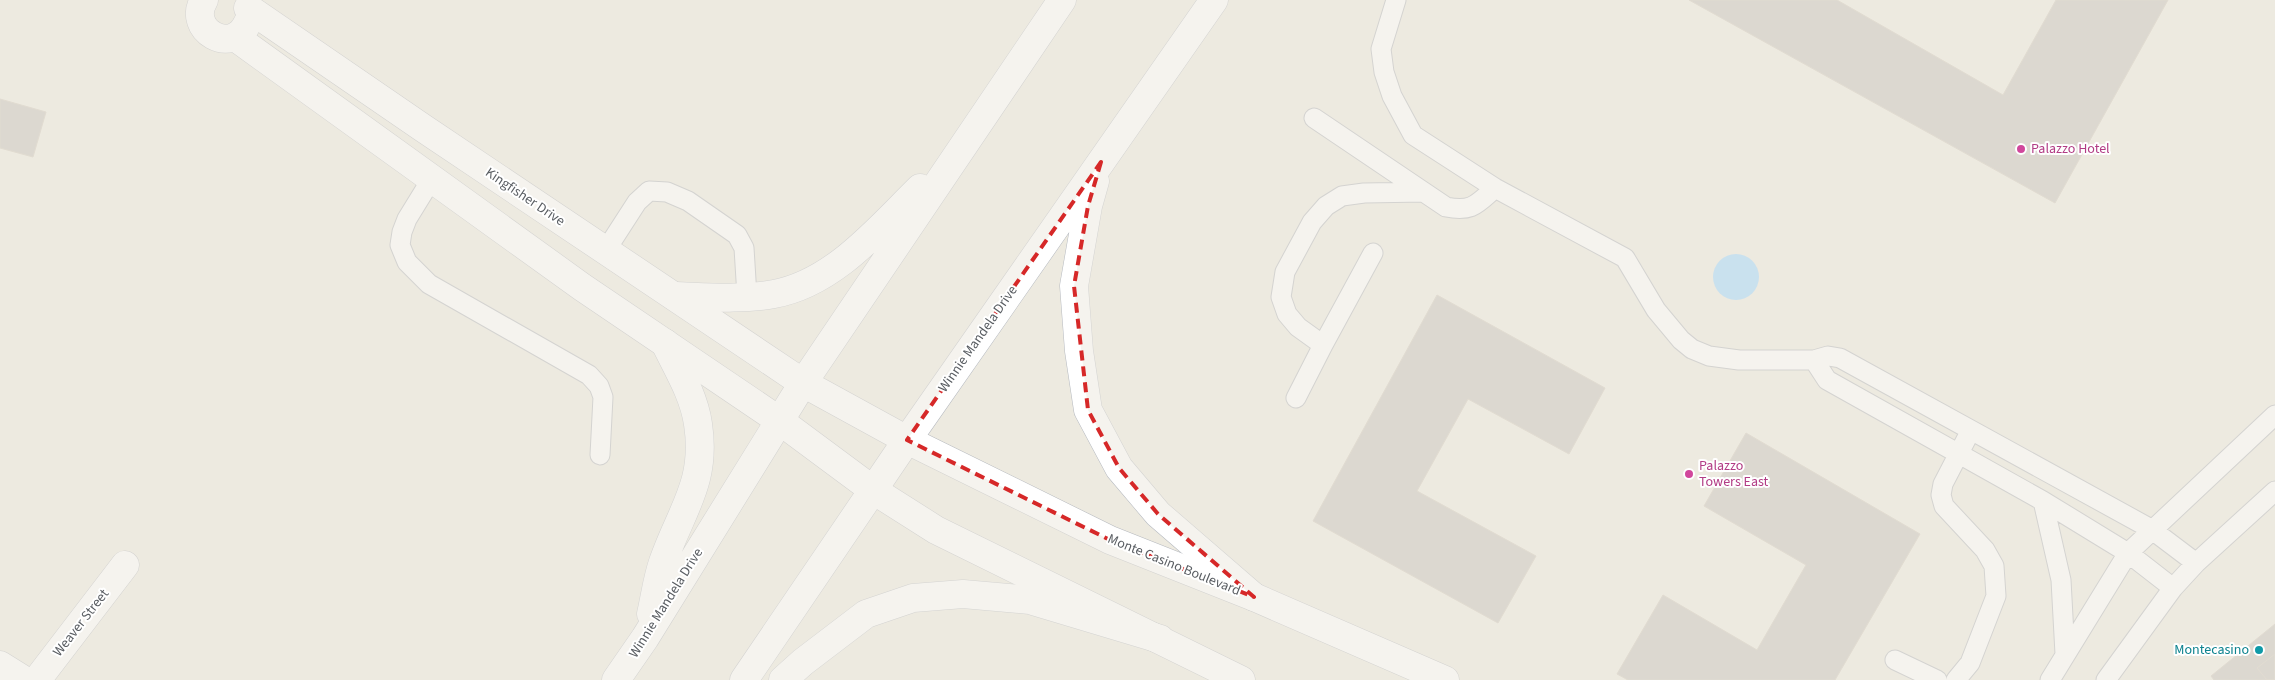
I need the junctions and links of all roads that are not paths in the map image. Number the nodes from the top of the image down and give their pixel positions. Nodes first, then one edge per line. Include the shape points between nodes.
1 (203, 0) edge
2 (1062, 0) edge
3 (1214, 0) edge
4 (1396, 0) edge
5 (247, 3) edge
6 (235, 37) junction
7 (1314, 118) dead end
8 (961, 147) junction
9 (1101, 162) junction
10 (431, 180) junction
11 (502, 182) junction
12 (1495, 188) junction
13 (1424, 192) junction
14 (480, 213) junction
15 (606, 250) junction
16 (1373, 253) dead end
17 (582, 287) junction
18 (674, 296) junction
19 (747, 296) junction
20 (665, 343) junction
21 (1323, 344) junction
22 (1814, 360) junction
23 (803, 383) junction
24 (1296, 398) dead end
25 (2275, 416) edge
26 (780, 420) junction
27 (1971, 430) junction
28 (907, 440) junction
29 (600, 455) dead end
30 (1958, 455) junction
31 (873, 490) junction
32 (2275, 491) edge
33 (2043, 501) junction
34 (2151, 528) junction
35 (2128, 553) junction
36 (2196, 563) junction
37 (125, 565) dead end
38 (2173, 588) junction
39 (1254, 597) junction
40 (645, 638) junction
41 (1160, 640) junction
42 (2065, 654) junction
43 (1895, 660) dead end
44 (0, 665) edge
45 (24, 680) edge
46 (37, 680) edge
47 (616, 680) edge
48 (744, 680) edge
49 (783, 680) edge
50 (1241, 680) edge
51 (1445, 680) edge
52 (1937, 680) edge
53 (1956, 680) edge
54 (2050, 680) edge
55 (2106, 680) edge

1 - 6 main road via 200,18 206,31 217,38
2 - 8 main road, Winnie Mandela Drive
3 - 9 main road, Winnie Mandela Drive
4 - 12 lane via 1382,49 1384,72 1392,96 1413,134
5 - 6 main road via 247,25
5 - 11 main road, Kingfisher Drive
6 - 10 main road
7 - 13 lane
8 - 19 main road via 864,243 833,268 802,286 773,294
8 - 23 main road, Winnie Mandela Drive
9 - 28 main road, Winnie Mandela Drive
9 - 39 main road via 1088,206 1074,286 1088,410 1119,468 1158,514
10 - 14 main road
10 - 29 lane via 402,232 400,245 407,262 429,284 589,375 599,386 602,396
11 - 14 main road
11 - 15 main road, Kingfisher Drive
12 - 13 lane via 1478,203 1463,210 1446,207
12 - 22 lane via 1624,258 1656,310 1692,349 1709,356 1738,360
13 - 21 lane via 1342,196 1326,206 1312,222 1285,272 1281,296 1287,314 1298,327
14 - 17 main road
15 - 17 main road
15 - 18 main road, Kingfisher Drive
15 - 19 lane via 637,202 649,191 667,192 688,201 737,235 744,248
16 - 21 lane
17 - 20 main road
18 - 19 main road
18 - 23 main road, Kingfisher Drive
20 - 26 main road
20 - 40 main road via 692,400 698,423 700,456 694,489 663,563
21 - 24 lane
22 - 27 lane via 1828,356 1840,358
22 - 30 lane via 1827,380
23 - 26 main road, Winnie Mandela Drive
23 - 28 main road, Monte Casino Boulevard
25 - 34 lane
26 - 31 main road
26 - 40 main road, Winnie Mandela Drive
27 - 30 lane
27 - 34 lane
28 - 31 main road, Winnie Mandela Drive
28 - 39 main road, Monte Casino Boulevard via 1110,540
30 - 33 lane
30 - 53 lane via 1944,484 1941,495 1944,506 1985,550 1994,566 1997,581 1996,596 1970,663
31 - 41 main road via 950,538
31 - 48 main road, Winnie Mandela Drive
32 - 36 lane
33 - 35 lane
33 - 42 lane via 2062,580
34 - 35 lane
34 - 36 lane
35 - 38 lane
35 - 42 lane
36 - 38 lane
37 - 46 main road, Weaver Street
38 - 55 lane
39 - 51 main road, Monte Casino Boulevard
40 - 47 main road, Winnie Mandela Drive
41 - 49 main road via 1030,600 963,594 913,598 866,614
41 - 50 main road
42 - 54 lane
43 - 52 lane
44 - 45 main road

